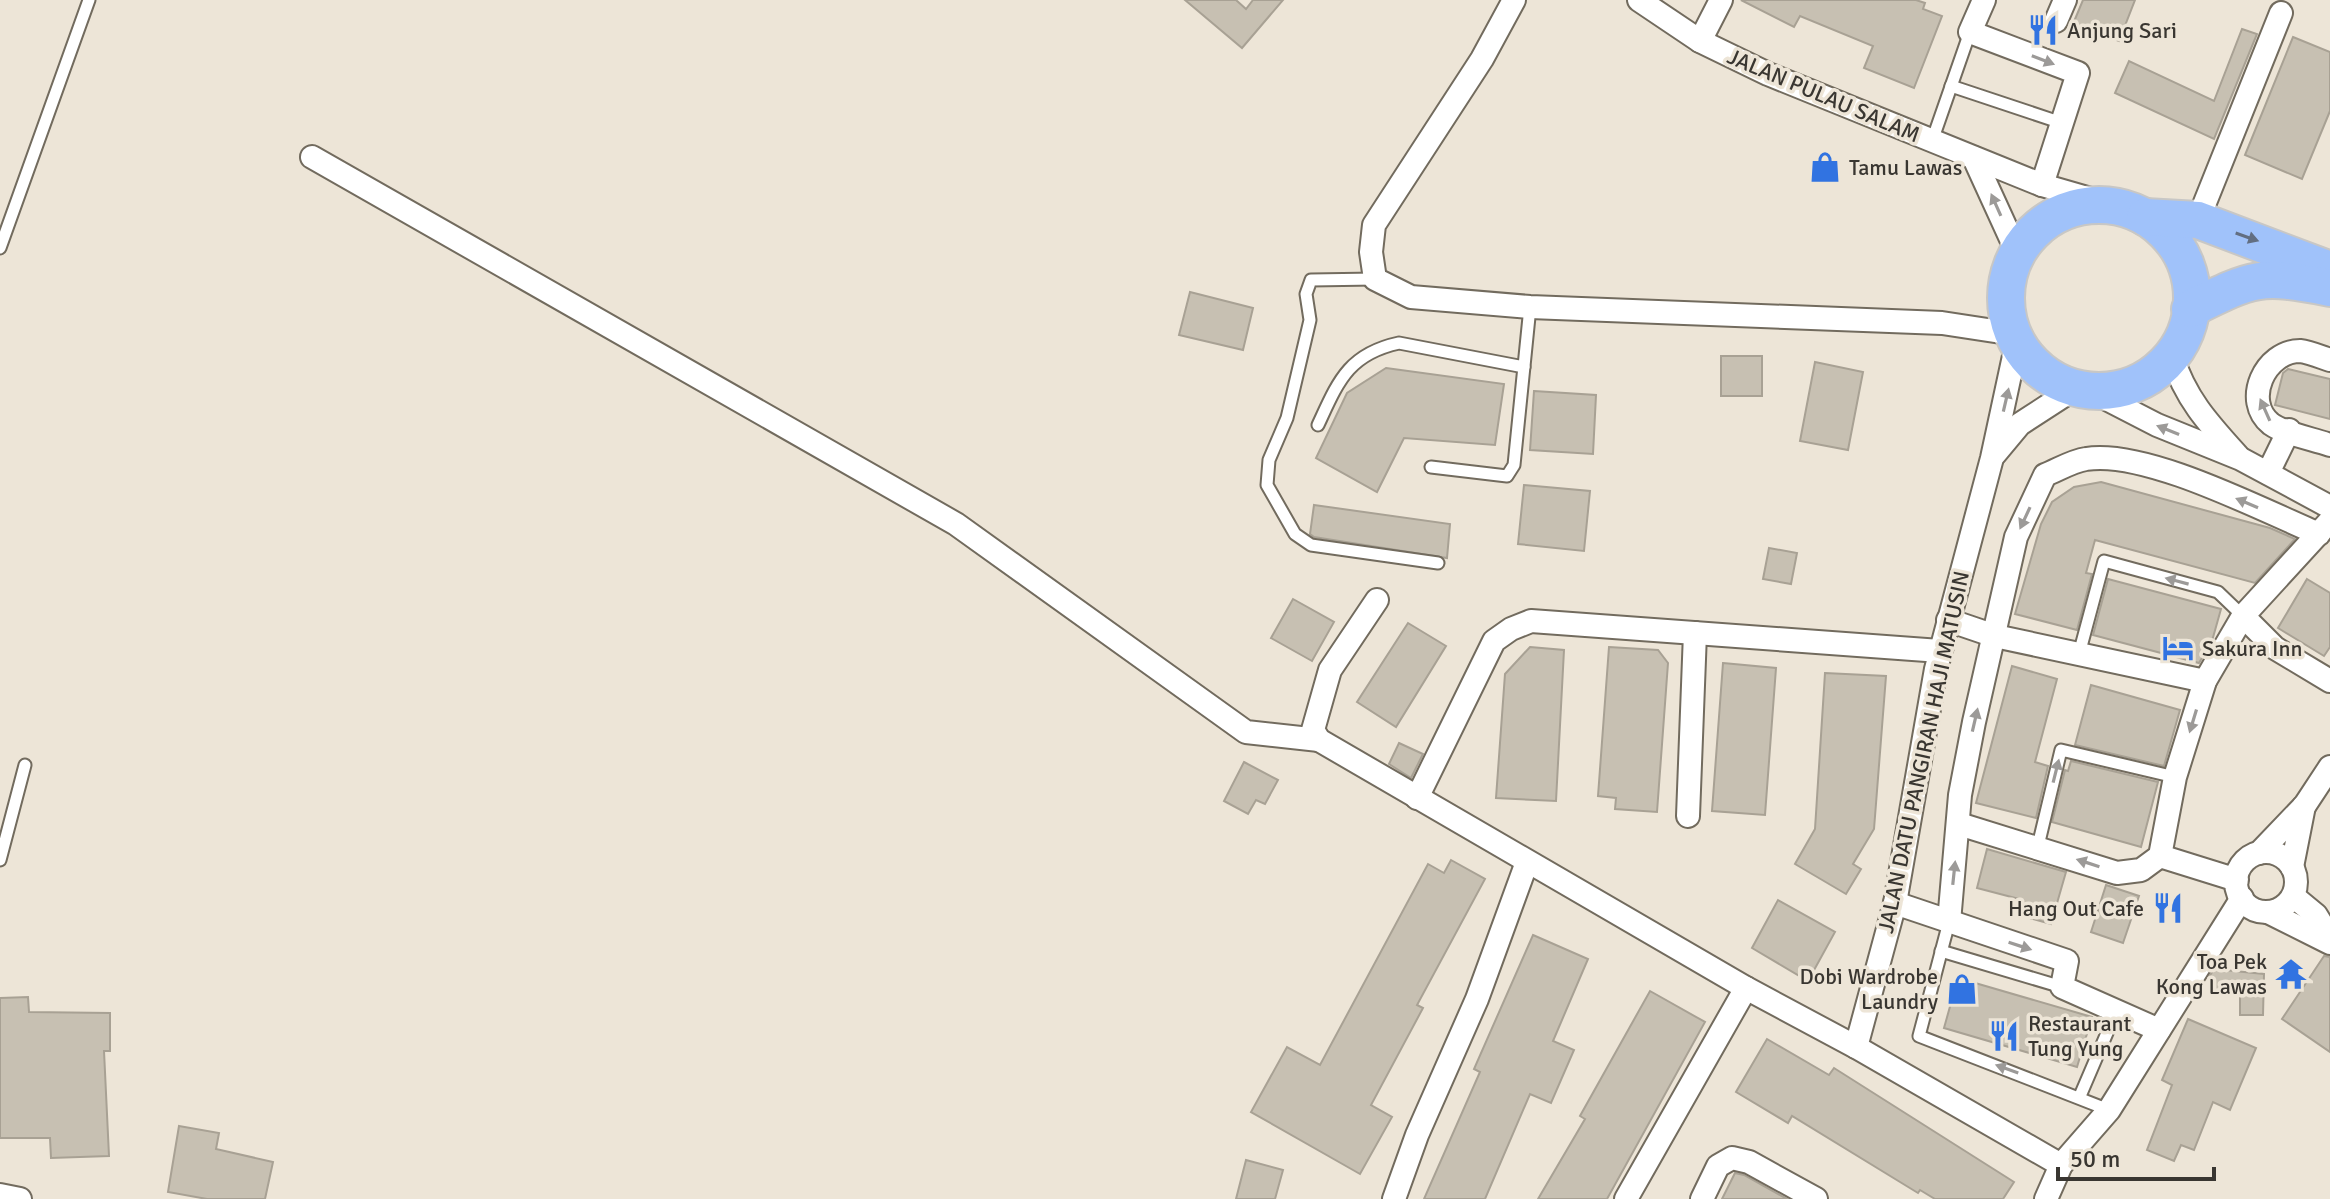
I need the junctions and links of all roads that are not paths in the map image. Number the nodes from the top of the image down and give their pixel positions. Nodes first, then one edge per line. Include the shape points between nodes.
1 (89, 0) edge
2 (1514, 0) edge
3 (1639, 0) edge
4 (1721, 0) edge
5 (1984, 0) edge
6 (2281, 13) dead end
7 (1970, 32) junction
8 (1700, 41) junction
9 (1951, 86) junction
10 (2062, 123) junction
11 (1932, 141) junction
12 (312, 157) dead end
13 (1974, 158) junction
14 (2042, 185) junction
15 (2108, 204) junction
16 (2145, 217) junction
17 (2198, 220) junction
18 (0, 248) edge
19 (2017, 252) junction
20 (2330, 270) edge
21 (1375, 279) junction
22 (2330, 288) edge
23 (1530, 307) junction
24 (2190, 309) junction
25 (2015, 338) junction
26 (2172, 356) junction
27 (2330, 360) edge
28 (1524, 367) junction
29 (2084, 389) junction
30 (1318, 425) dead end
31 (2289, 430) junction
32 (2330, 445) edge
33 (1992, 458) junction
34 (2241, 459) junction
35 (1431, 467) dead end
36 (2268, 473) junction
37 (2330, 507) edge
38 (2324, 528) edge
39 (1438, 563) dead end
40 (1377, 600) dead end
41 (2243, 616) junction
42 (1948, 620) junction
43 (1695, 633) junction
44 (1995, 636) junction
45 (1940, 651) junction
46 (2079, 654) junction
47 (2205, 681) junction
48 (2330, 681) edge
49 (1319, 740) junction
50 (25, 765) dead end
51 (2330, 767) edge
52 (2175, 777) junction
53 (1417, 798) junction
54 (2305, 805) junction
55 (1688, 816) dead end
56 (1959, 824) junction
57 (2038, 846) junction
58 (2259, 853) junction
59 (2160, 856) junction
60 (0, 860) edge
61 (1527, 862) junction
62 (2292, 867) junction
63 (2239, 889) junction
64 (2293, 896) junction
65 (1895, 903) junction
66 (2268, 912) junction
67 (1949, 922) junction
68 (2330, 940) edge
69 (1941, 951) junction
70 (2062, 987) junction
71 (1746, 988) junction
72 (2116, 1012) junction
73 (2159, 1030) junction
74 (1856, 1047) junction
75 (2080, 1096) junction
76 (2109, 1110) junction
77 (2061, 1165) junction
78 (0, 1195) edge
79 (20, 1199) edge
80 (1394, 1199) edge
81 (1626, 1199) edge
82 (1702, 1199) edge
83 (1816, 1199) edge
84 (2046, 1199) edge

1 - 18 lane
2 - 21 street via 1374,225
3 - 8 street, JALAN PULAU SALAM
4 - 8 street
5 - 7 street
6 - 17 street
7 - 9 lane
7 -> 10 street via 2078,73
8 - 11 street, JALAN PULAU SALAM
9 - 10 lane
9 - 11 lane
10 - 14 street
11 - 13 street, JALAN PULAU SALAM
12 - 49 street via 956,524 1246,732
13 - 14 street, JALAN PULAU SALAM
19 -> 13 street
14 - 15 street, JALAN PULAU SALAM
15 - 16 main road
15 - 19 main road via 2062,211 2036,228
16 - 17 main road
16 - 24 main road via 2173,242 2187,269
17 -> 20 main road
19 - 25 main road via 2007,281 2006,312
21 - 23 street via 1411,297
21 - 39 lane via 1311,280 1306,294 1310,320 1287,418 1269,460 1267,485 1295,534 1311,545
22 - 24 main road via 2281,278 2247,281
23 - 25 street via 1942,323
23 - 28 lane
24 - 26 main road via 2187,329
25 - 29 main road via 2036,367 2061,384
33 -> 25 street, JALAN DATU PANGIRAN HAJI MATUSIN
26 - 29 main road via 2149,376 2122,389
26 - 34 street via 2196,410
31 -> 27 street via 2271,424 2260,406 2259,385 2267,365 2299,351
28 - 30 lane via 1399,343 1381,347 1341,375
28 - 35 lane via 1514,465 1507,476
29 - 33 street via 2020,424
34 -> 29 street
31 - 32 street
31 - 36 street
33 - 42 street, JALAN DATU PANGIRAN HAJI MATUSIN
34 - 36 street
36 - 37 street
38 - 41 street
38 -> 44 street via 2125,460 2085,459 2045,475 2016,537
40 - 49 street via 1330,670 1313,730
41 -> 46 lane via 2218,592 2104,561
41 - 47 street
41 - 48 street via 2275,648
42 - 44 street
42 - 45 street, JALAN DATU PANGIRAN HAJI MATUSIN
43 - 45 street
43 - 53 street via 1531,621 1511,629 1494,641
43 - 55 street
44 - 46 street
56 -> 44 street via 1960,795
45 - 65 street, JALAN DATU PANGIRAN HAJI MATUSIN
46 - 47 street
47 -> 52 street
49 - 53 street
50 - 60 lane
51 - 54 street
57 -> 52 lane via 2061,750
52 - 59 street
53 - 61 street
54 - 58 street
54 - 62 street
56 - 57 street
67 -> 56 street
59 -> 57 street via 2141,870 2117,873
58 - 62 street via 2278,854
58 - 63 street via 2244,863
59 - 63 street
61 - 71 street
61 - 80 street
62 - 64 street
63 - 66 street via 2248,906
63 - 73 street
64 - 66 street
64 - 68 street via 2316,915
65 - 67 street
65 - 74 street, JALAN DATU PANGIRAN HAJI MATUSIN
66 - 68 street
67 - 69 lane
67 -> 70 street via 2067,961
69 - 70 lane
75 -> 69 lane via 1919,1036
70 - 72 street
71 - 74 street
71 - 81 street
72 - 73 street
72 - 75 lane
73 - 76 street
74 - 77 street
75 - 76 lane
76 - 77 street
77 - 84 street
78 - 79 street
82 - 83 street via 1718,1166 1732,1158

